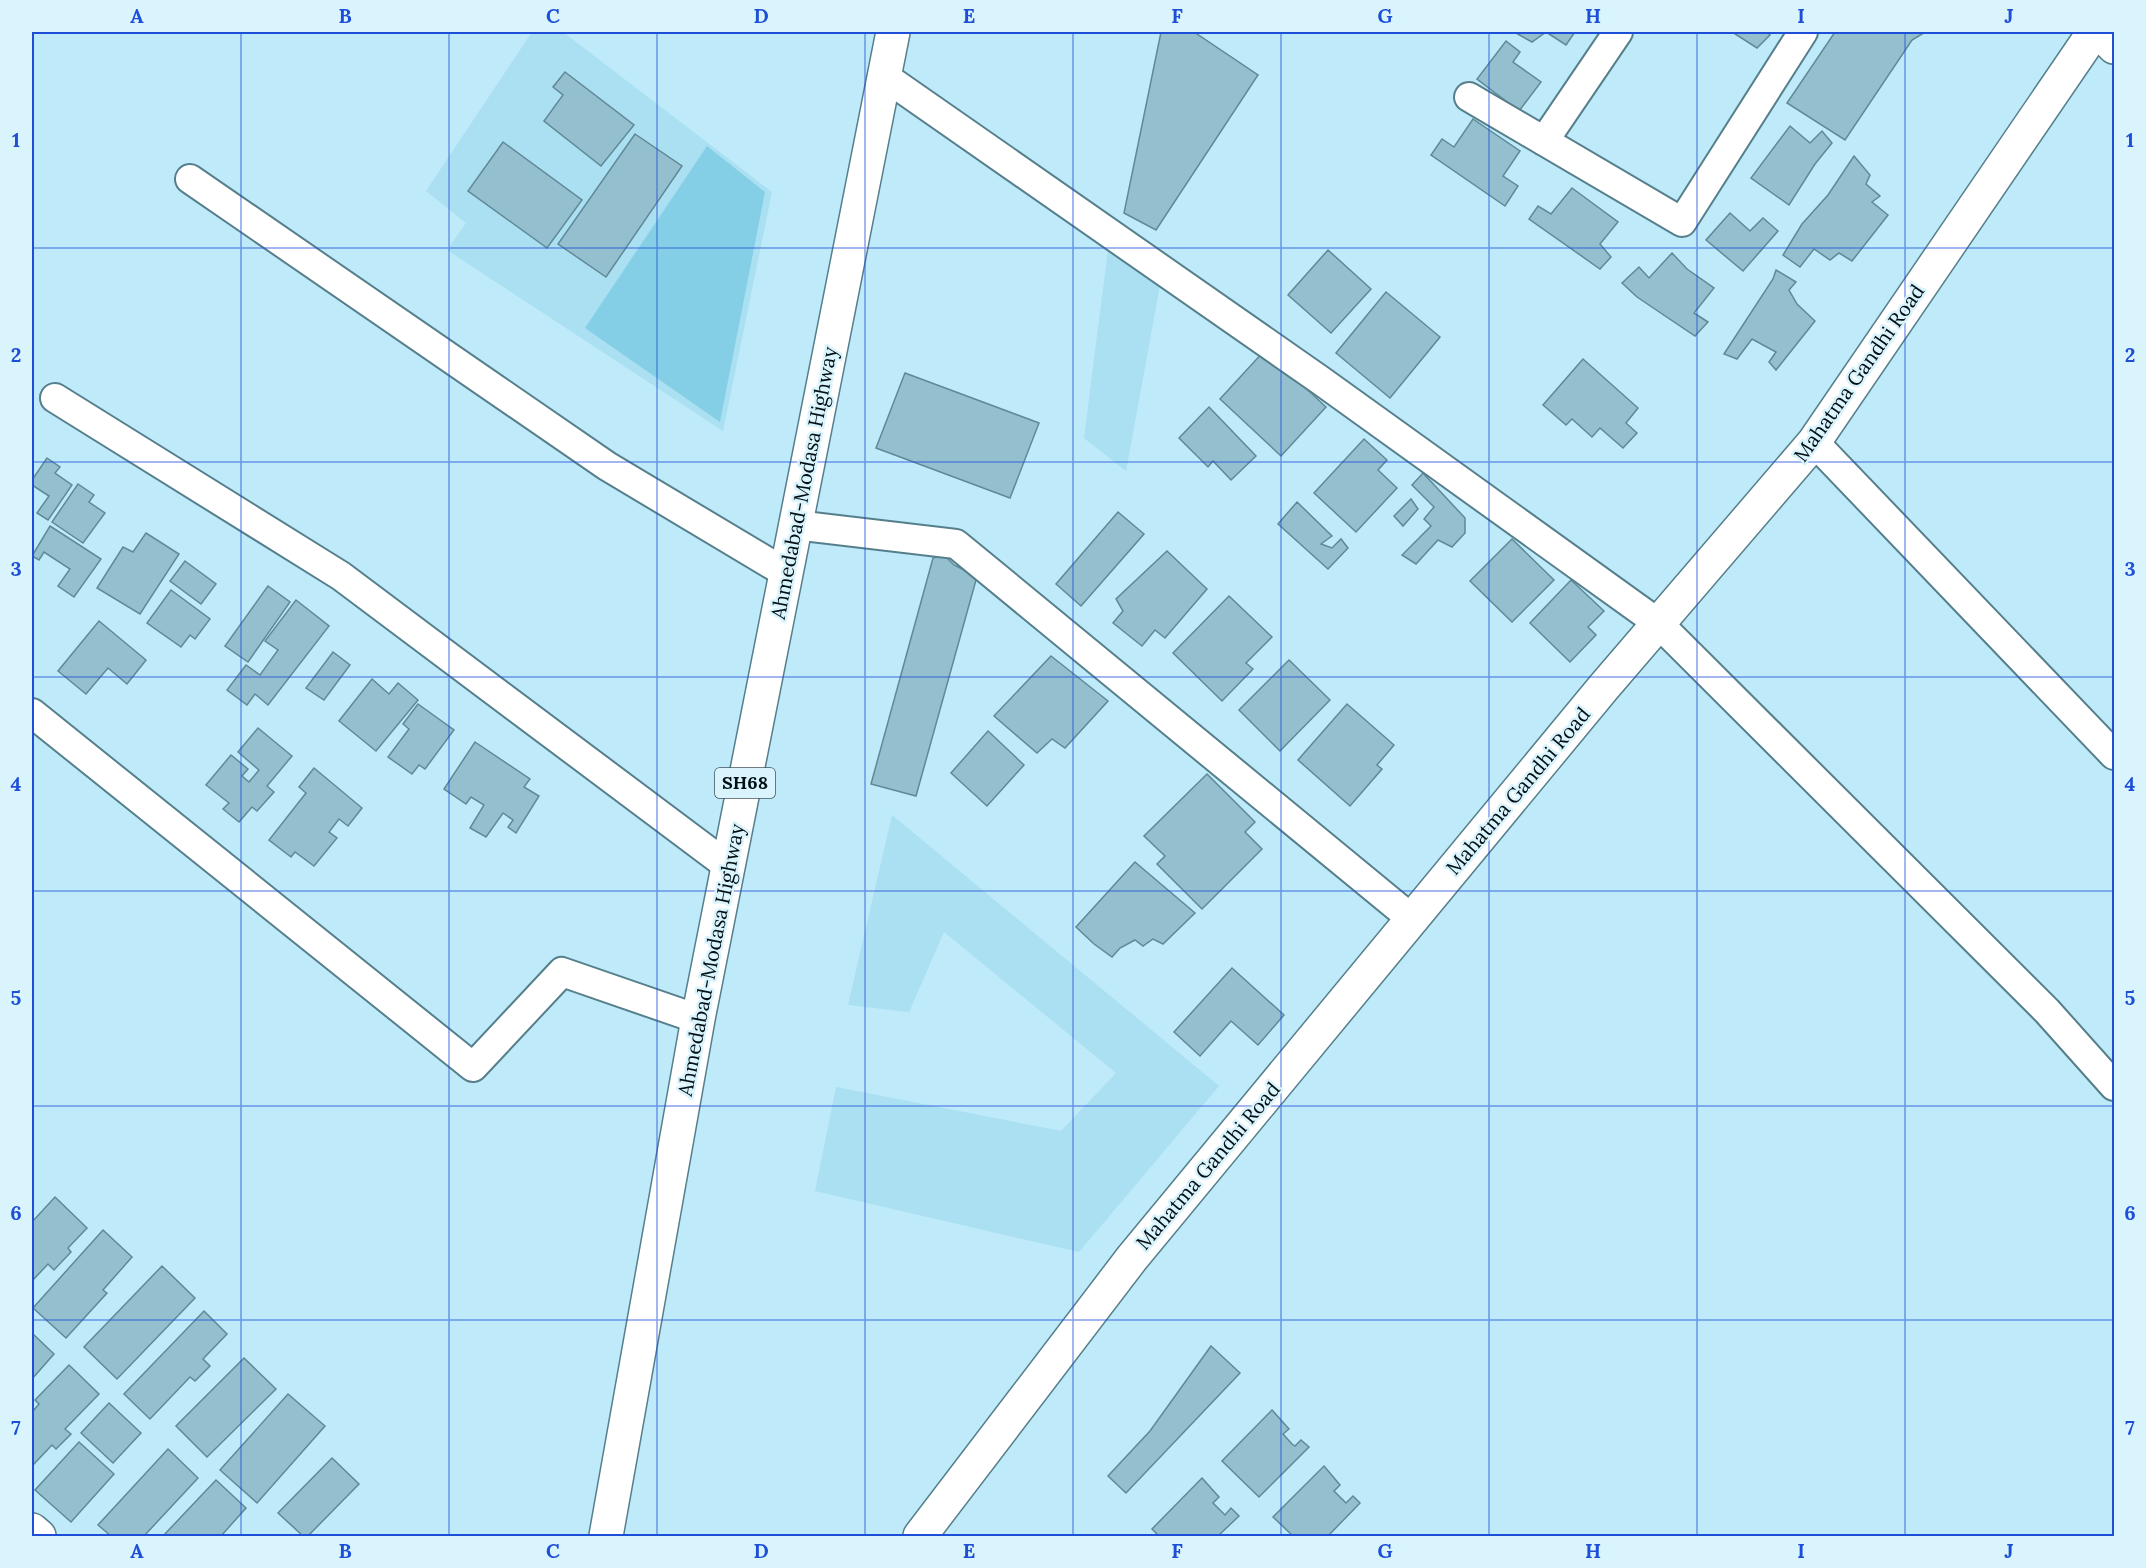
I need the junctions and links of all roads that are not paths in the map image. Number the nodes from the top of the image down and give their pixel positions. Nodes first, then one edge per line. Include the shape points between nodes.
1 (893, 32) edge
2 (1618, 32) edge
3 (1803, 32) edge
4 (2094, 32) edge
5 (2100, 32) edge
6 (2115, 47) edge
7 (884, 76) junction
8 (1469, 97) dead end
9 (1544, 141) junction
10 (190, 178) dead end
11 (55, 398) dead end
12 (1814, 442) junction
13 (795, 525) junction
14 (786, 573) junction
15 (1658, 623) junction
16 (32, 713) edge
17 (2115, 755) edge
18 (728, 866) junction
19 (1412, 919) junction
20 (698, 1019) junction
21 (2115, 1086) edge
22 (32, 1530) edge
23 (39, 1536) edge
24 (606, 1536) edge
25 (920, 1536) edge

1 - 7 street, Ahmedabad-Modasa Highway / SH68
2 - 9 street
3 - 9 street via 1682,222
4 - 12 street, Mahatma Gandhi Road
5 - 6 street
7 - 13 street, Ahmedabad-Modasa Highway / SH68
7 - 15 street via 1320,380
8 - 9 street
10 - 14 street via 607,466
11 - 18 street via 341,576
12 - 15 street, Mahatma Gandhi Road
12 - 17 street
13 - 14 street, Ahmedabad-Modasa Highway / SH68
13 - 19 street via 956,544
14 - 18 street, Ahmedabad-Modasa Highway / SH68
15 - 19 street, Mahatma Gandhi Road
15 - 21 street via 2047,1011
16 - 20 street via 473,1067 562,972
18 - 20 street, Ahmedabad-Modasa Highway / SH68
19 - 25 street, Mahatma Gandhi Road via 1132,1258
20 - 24 street, Ahmedabad-Modasa Highway / SH68
22 - 23 street

